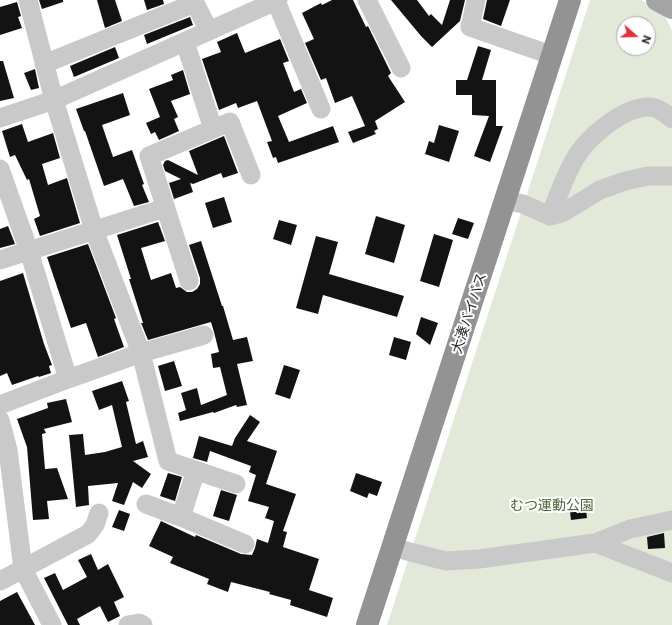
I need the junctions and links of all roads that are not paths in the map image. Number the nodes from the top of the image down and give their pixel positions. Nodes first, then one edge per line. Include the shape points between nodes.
1 (28, 0) edge
2 (277, 0) edge
3 (367, 0) edge
4 (476, 0) edge
5 (570, 0) edge
6 (657, 0) edge
7 (195, 1) edge
8 (672, 8) edge
9 (209, 31) junction
10 (185, 42) junction
11 (551, 56) junction
12 (44, 64) junction
13 (401, 68) dead end
14 (54, 100) junction
15 (321, 109) dead end
16 (0, 118) edge
17 (672, 119) edge
18 (213, 129) junction
19 (0, 170) edge
20 (251, 175) dead end
21 (672, 176) edge
22 (505, 200) junction
23 (165, 208) junction
24 (550, 216) junction
25 (94, 230) junction
26 (29, 251) junction
27 (0, 260) edge
28 (189, 281) dead end
29 (204, 335) dead end
30 (141, 353) junction
31 (68, 379) junction
32 (0, 406) edge
33 (0, 420) edge
34 (196, 470) junction
35 (236, 484) dead end
36 (146, 504) dead end
37 (99, 513) dead end
38 (181, 517) junction
39 (672, 520) edge
40 (595, 543) junction
41 (245, 544) dead end
42 (393, 547) junction
43 (23, 569) junction
44 (672, 573) edge
45 (0, 581) edge
46 (52, 625) edge
47 (128, 625) edge
48 (143, 625) edge
49 (367, 625) edge

1 - 12 street
2 - 9 street
2 - 15 street
3 - 13 street
4 - 11 street via 470,27
5 - 11 highway, 大湊バイパス
6 - 8 main road
7 - 9 street
7 - 12 street
9 - 10 street
10 - 14 street
10 - 18 street
11 - 22 highway, 大湊バイパス
12 - 14 street
14 - 16 street
14 - 25 street
17 - 24 street via 662,110 649,107 618,117 600,131 573,161
18 - 20 street via 230,122
18 - 23 street via 149,156
19 - 26 street
21 - 24 street via 648,176 625,181 600,190 564,212
22 - 24 street via 523,204
22 - 42 highway, 大湊バイパス
23 - 25 street
23 - 28 street
25 - 26 street
25 - 30 street
26 - 27 street
26 - 31 street
29 - 30 street
30 - 31 street
30 - 34 street via 168,461
31 - 32 street
33 - 43 street via 8,450
34 - 35 street
34 - 38 street
36 - 38 street
37 - 43 street via 95,525 88,534
38 - 41 street
39 - 40 street via 630,529
40 - 42 street via 446,561
40 - 44 street
42 - 49 highway, 大湊バイパス
43 - 45 street
43 - 46 street
47 - 48 street

